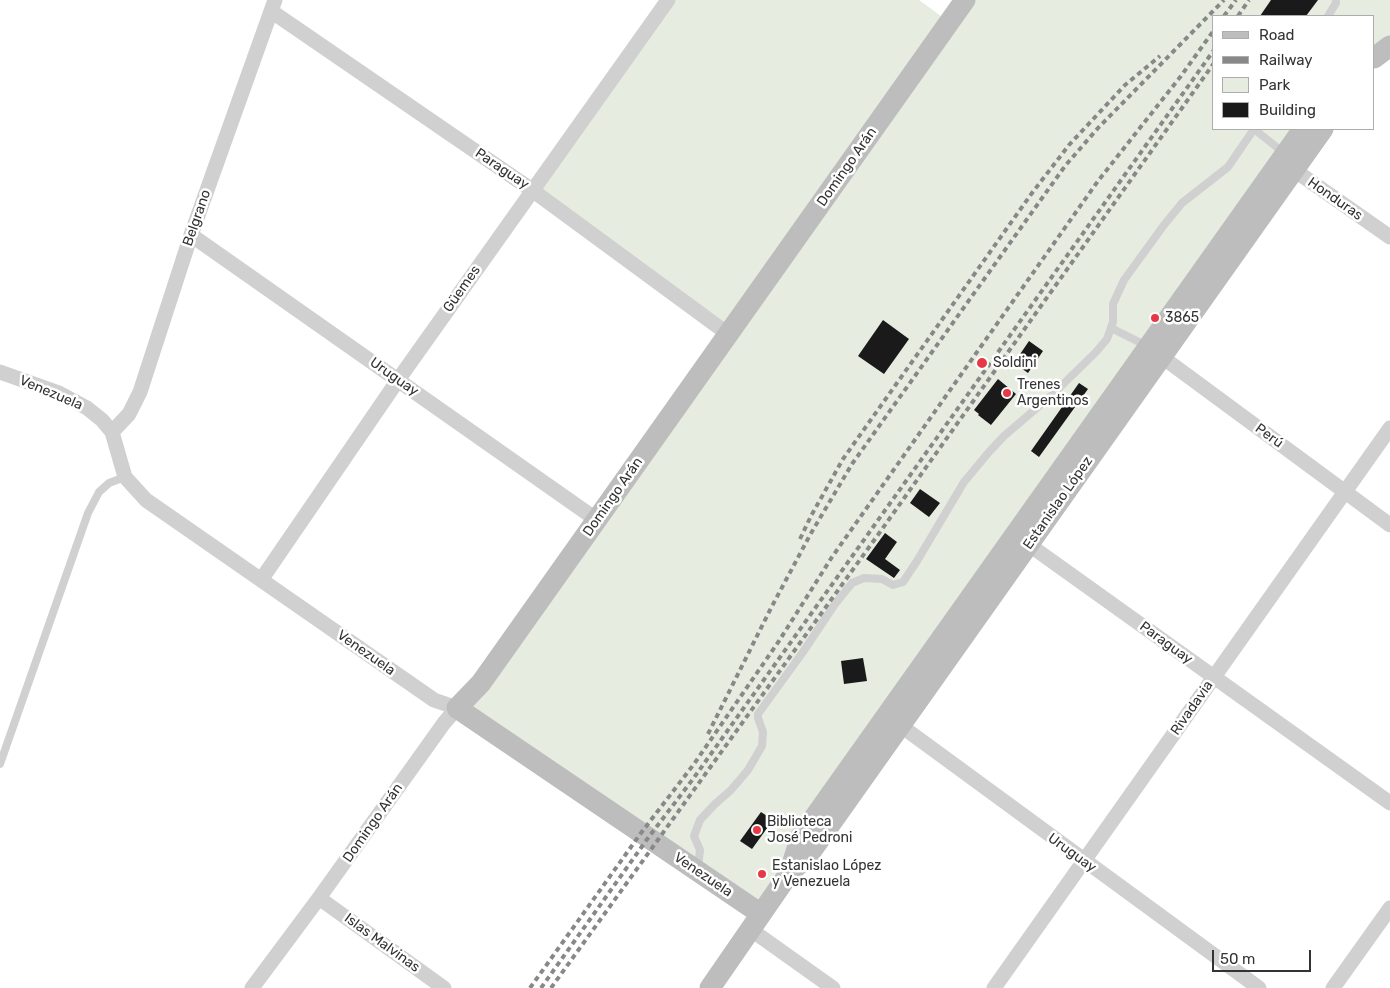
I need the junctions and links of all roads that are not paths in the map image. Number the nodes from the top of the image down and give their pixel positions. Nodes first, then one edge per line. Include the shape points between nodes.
1 (965, 0) edge
2 (1336, 0) edge
3 (661, 3) edge
4 (273, 6) edge
5 (1329, 15) edge
6 (1253, 130) edge
7 (1255, 130) edge
8 (1303, 130) edge
9 (1322, 130) edge
10 (1287, 162) junction
11 (532, 190) junction
12 (191, 234) junction
13 (1390, 238) edge
14 (1111, 328) junction
15 (728, 334) junction
16 (1155, 352) junction
17 (0, 372) edge
18 (398, 380) junction
19 (1390, 428) edge
20 (112, 432) junction
21 (125, 477) junction
22 (1345, 492) junction
23 (597, 520) junction
24 (1390, 525) edge
25 (1022, 540) junction
26 (261, 580) junction
27 (1214, 677) junction
28 (457, 708) junction
29 (893, 721) junction
30 (0, 764) edge
31 (1390, 803) edge
32 (1083, 861) junction
33 (698, 871) junction
34 (319, 898) junction
35 (1390, 908) edge
36 (756, 921) junction
37 (252, 988) edge
38 (444, 988) edge
39 (710, 988) edge
40 (833, 988) edge
41 (994, 988) edge
42 (1259, 988) edge
43 (1332, 988) edge

1 - 15 street, Domingo Arán
2 - 5 lane
3 - 11 street, Güemes
4 - 11 street, Paraguay
4 - 12 street, Belgrano
6 - 14 lane via 1228,167 1182,203 1124,280 1113,304
7 - 10 lane
8 - 10 street, Estanislao López
9 - 10 street, Estanislao López
10 - 13 street, Honduras
10 - 16 street, Estanislao López
11 - 15 street, Paraguay
11 - 18 street, Güemes
12 - 18 street, Uruguay
12 - 20 street, Belgrano via 140,392 129,414
14 - 16 lane
14 - 33 lane via 1096,352 1004,436 964,482 903,582 893,585 882,579 864,578 852,583 835,604 758,714 763,732 762,746 748,770 700,820 694,836 700,850
15 - 23 street, Domingo Arán
16 - 22 street, Perú
16 - 25 street, Estanislao López
17 - 20 street, Venezuela via 59,393 87,408
18 - 23 street, Uruguay
18 - 26 street, Güemes
19 - 22 street, Rivadavia
20 - 21 street, Venezuela
21 - 26 street, Venezuela via 146,500
21 - 30 lane via 109,483 99,492 88,513
22 - 24 street, Perú
22 - 27 street, Rivadavia
23 - 28 street, Domingo Arán via 481,683
25 - 27 street, Paraguay
25 - 29 street, Estanislao López
26 - 28 street, Venezuela via 434,700
27 - 31 street, Paraguay
27 - 32 street, Rivadavia
28 - 33 street, Venezuela
28 - 34 street, Domingo Arán
29 - 32 street, Uruguay
29 - 36 street, Estanislao López via 810,853 788,875
32 - 41 street, Rivadavia
32 - 42 street, Uruguay
33 - 36 street, Venezuela
34 - 37 street, Domingo Arán
34 - 38 street, Islas Malvinas
35 - 43 street
36 - 39 street, Estanislao López
36 - 40 street, Venezuela

